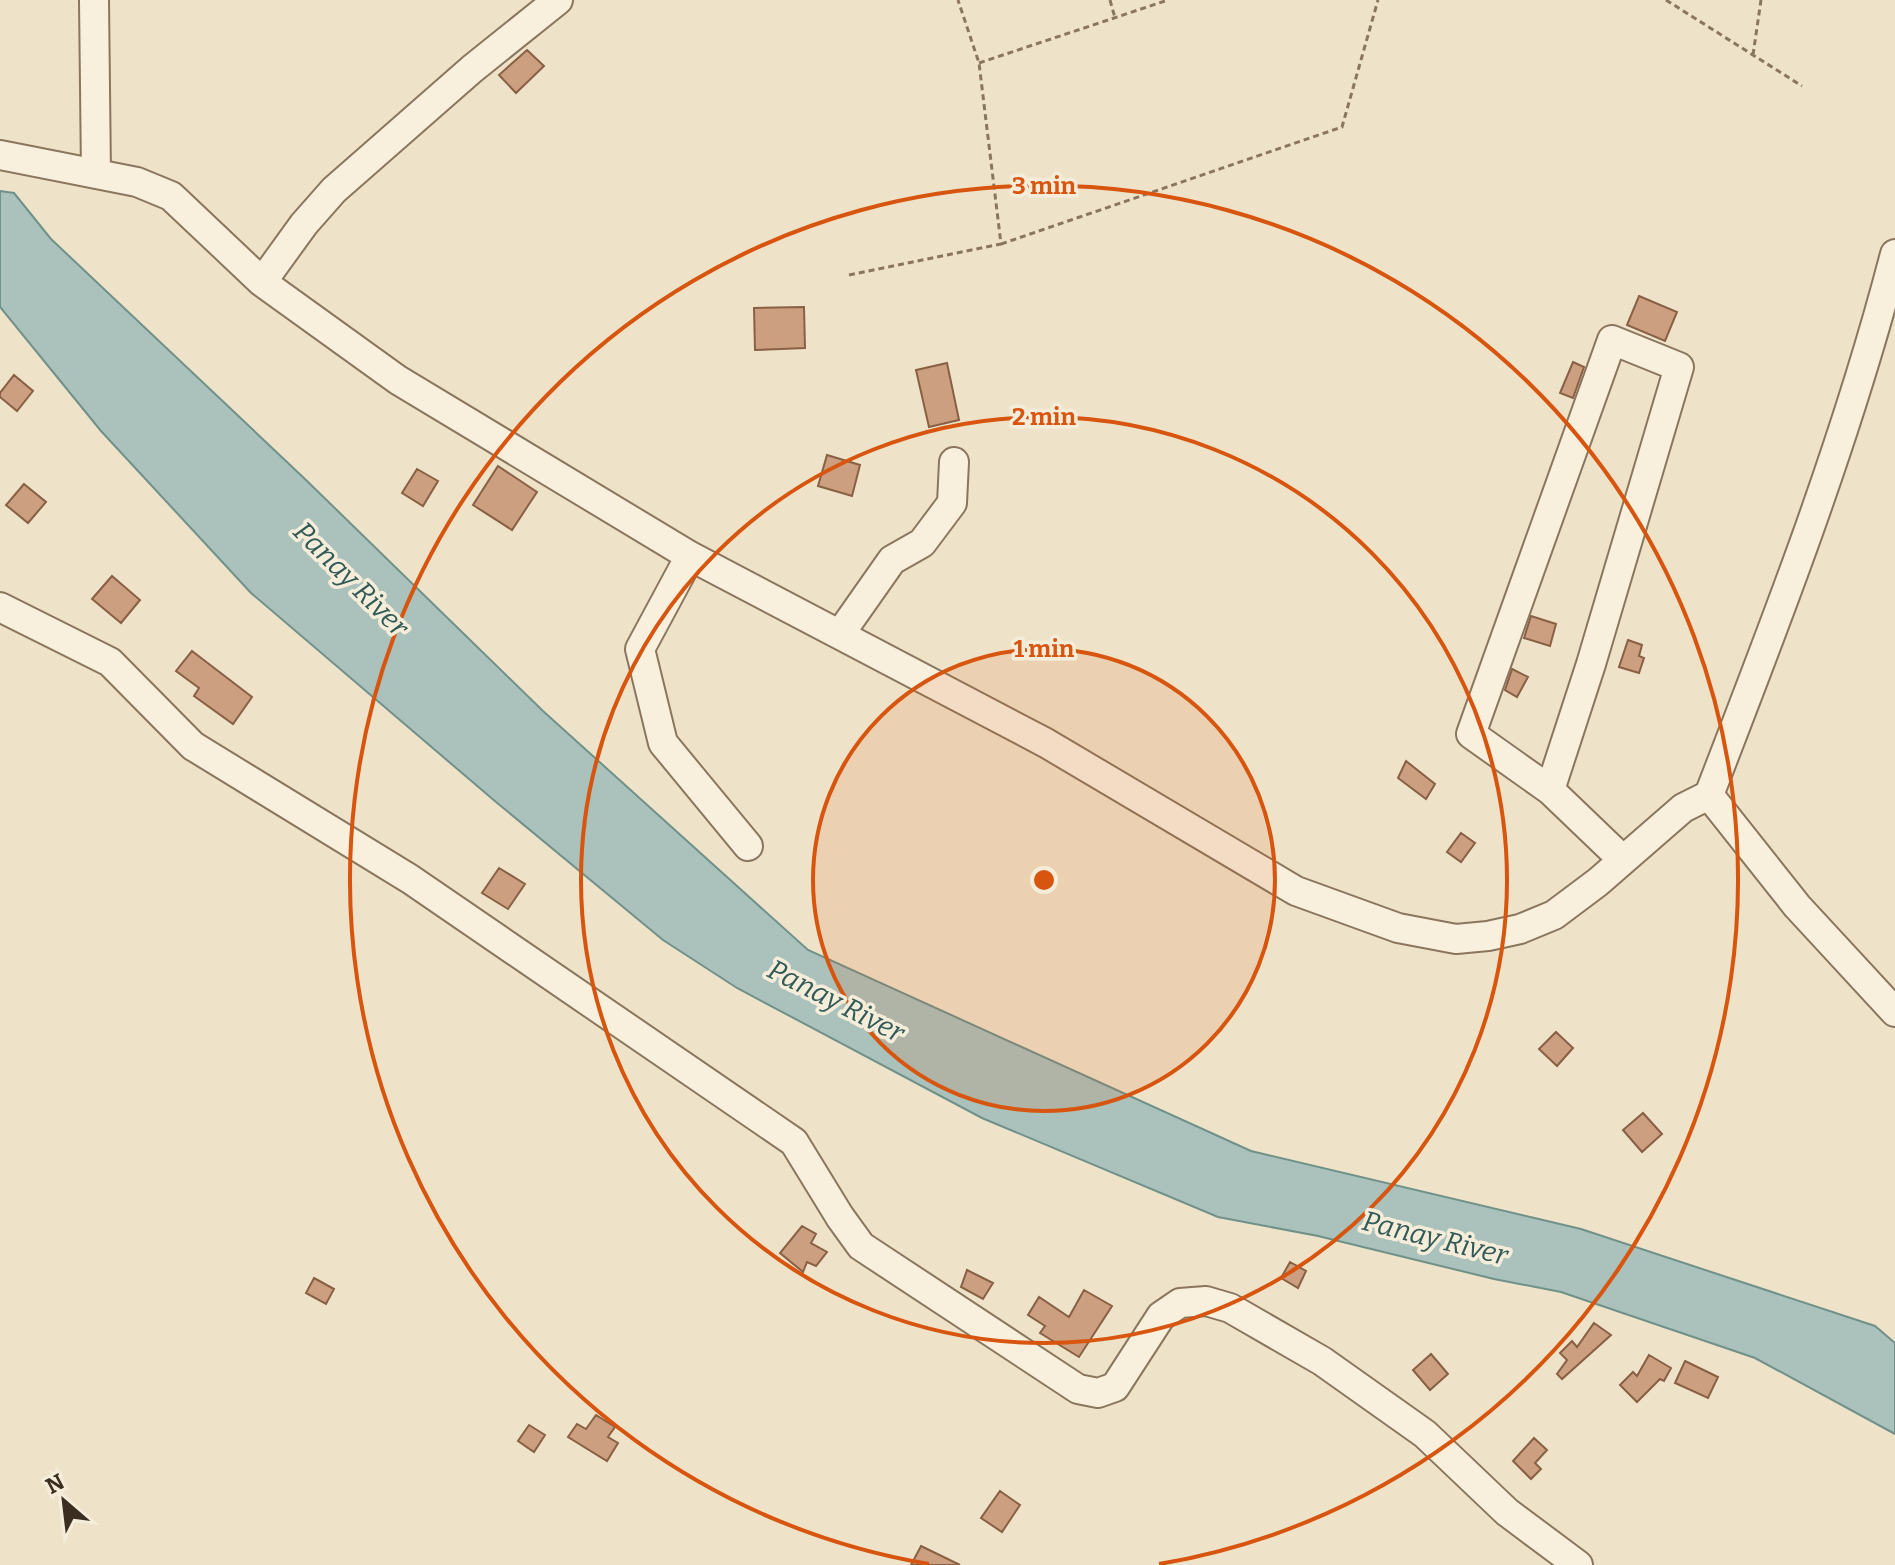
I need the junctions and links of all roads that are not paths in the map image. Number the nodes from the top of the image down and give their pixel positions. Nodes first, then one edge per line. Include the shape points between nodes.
1 (94, 0) edge
2 (558, 0) edge
3 (0, 155) edge
4 (96, 174) junction
5 (1895, 254) edge
6 (262, 282) junction
7 (954, 462) dead end
8 (690, 556) junction
9 (0, 607) edge
10 (840, 634) junction
11 (1550, 790) junction
12 (1709, 795) junction
13 (748, 846) dead end
14 (1622, 859) junction
15 (1895, 1012) edge
16 (1578, 1565) edge

1 - 4 street
2 - 6 street via 334,190
3 - 4 street
4 - 6 street via 171,196
5 - 12 street via 1872,342 1803,550
6 - 8 street via 398,380
7 - 10 street via 952,503 922,543 892,560
8 - 10 street
8 - 13 street via 640,649 663,743
9 - 16 street via 110,662 193,746 410,879 794,1142 861,1246 1078,1389 1098,1393 1115,1387 1161,1316 1180,1303 1206,1301 1230,1308 1322,1361 1425,1434 1507,1512
10 - 14 street via 1046,743 1296,891 1398,928 1456,939 1520,929 1554,915
11 - 11 street via 1471,734 1612,340 1679,367
11 - 14 street
12 - 14 street via 1683,808
12 - 15 street via 1797,906

